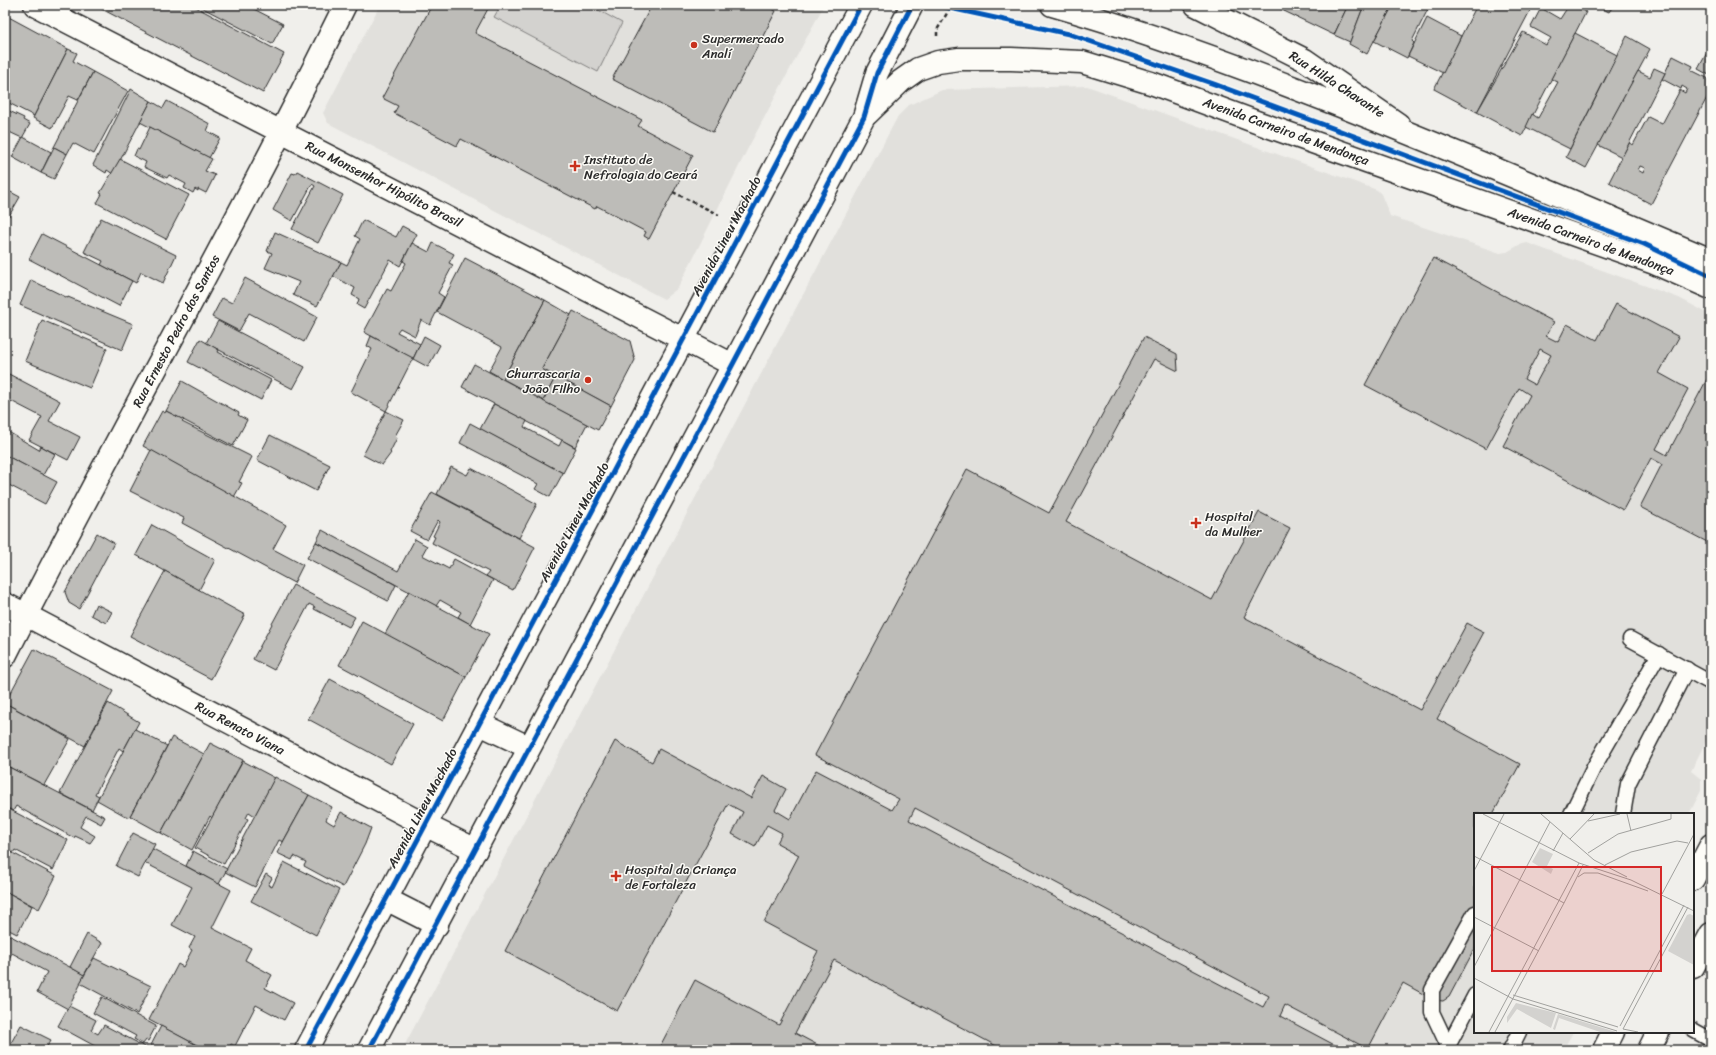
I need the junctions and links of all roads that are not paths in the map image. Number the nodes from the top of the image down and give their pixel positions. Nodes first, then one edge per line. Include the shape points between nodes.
1 (35, 5) edge
2 (345, 5) edge
3 (861, 5) edge
4 (912, 5) edge
5 (1052, 5) edge
6 (1196, 5) edge
7 (864, 117) junction
8 (283, 132) junction
9 (1412, 134) junction
10 (1711, 260) edge
11 (1711, 288) edge
12 (684, 339) junction
13 (733, 364) junction
14 (5, 604) edge
15 (26, 615) junction
16 (1630, 639) dead end
17 (1659, 654) junction
18 (5, 656) edge
19 (1687, 669) junction
20 (1711, 683) edge
21 (480, 724) junction
22 (528, 748) junction
23 (1571, 813) edge
24 (1623, 813) edge
25 (425, 825) junction
26 (1711, 845) edge
27 (476, 850) junction
28 (1694, 877) edge
29 (386, 899) junction
30 (1474, 915) edge
31 (436, 925) junction
32 (1711, 934) edge
33 (1694, 965) edge
34 (1474, 997) edge
35 (1694, 1031) edge
36 (1518, 1033) edge
37 (1612, 1033) edge
38 (1658, 1033) edge
39 (1711, 1040) edge
40 (1447, 1048) edge
41 (306, 1050) edge
42 (369, 1050) edge
43 (1510, 1050) edge
44 (1604, 1050) edge
45 (1649, 1050) edge

1 - 8 street, Rua Monsenhor Hipólito Brasil
2 - 8 street, Rua Ernesto Pedro dos Santos
3 - 12 street, Avenida Lineu Machado
4 - 7 street via 877,73
5 - 9 street, Avenida Carneiro de Mendonça via 1116,23
6 - 9 street, Rua Hilda Chavante via 1305,60
7 - 11 street, Avenida Carneiro de Mendonça via 901,80 918,69 938,62 959,59 1082,62 1201,100 1640,258
7 - 13 street
8 - 12 street, Rua Monsenhor Hipólito Brasil
8 - 15 street, Rua Ernesto Pedro dos Santos via 156,366
9 - 10 street, Avenida Carneiro de Mendonça
12 - 13 street, Rua Monsenhor Hipólito Brasil
12 - 21 street, Avenida Lineu Machado
13 - 22 street
14 - 15 street, Rua Renato Viana
15 - 18 street, Rua Ernesto Pedro dos Santos
15 - 25 street, Rua Renato Viana
16 - 17 lane
17 - 19 lane
17 - 23 lane via 1594,767
19 - 20 lane
19 - 24 lane via 1628,784
21 - 22 street
21 - 25 street, Avenida Lineu Machado
22 - 27 street
25 - 27 street, Rua Renato Viana
25 - 29 street, Avenida Lineu Machado
26 - 28 street
27 - 31 street
29 - 31 street
29 - 41 street, Avenida Lineu Machado
30 - 40 lane via 1432,990 1432,1012
31 - 42 street
32 - 33 street
34 - 40 lane
35 - 39 lane
36 - 43 lane
37 - 44 street
38 - 45 street

